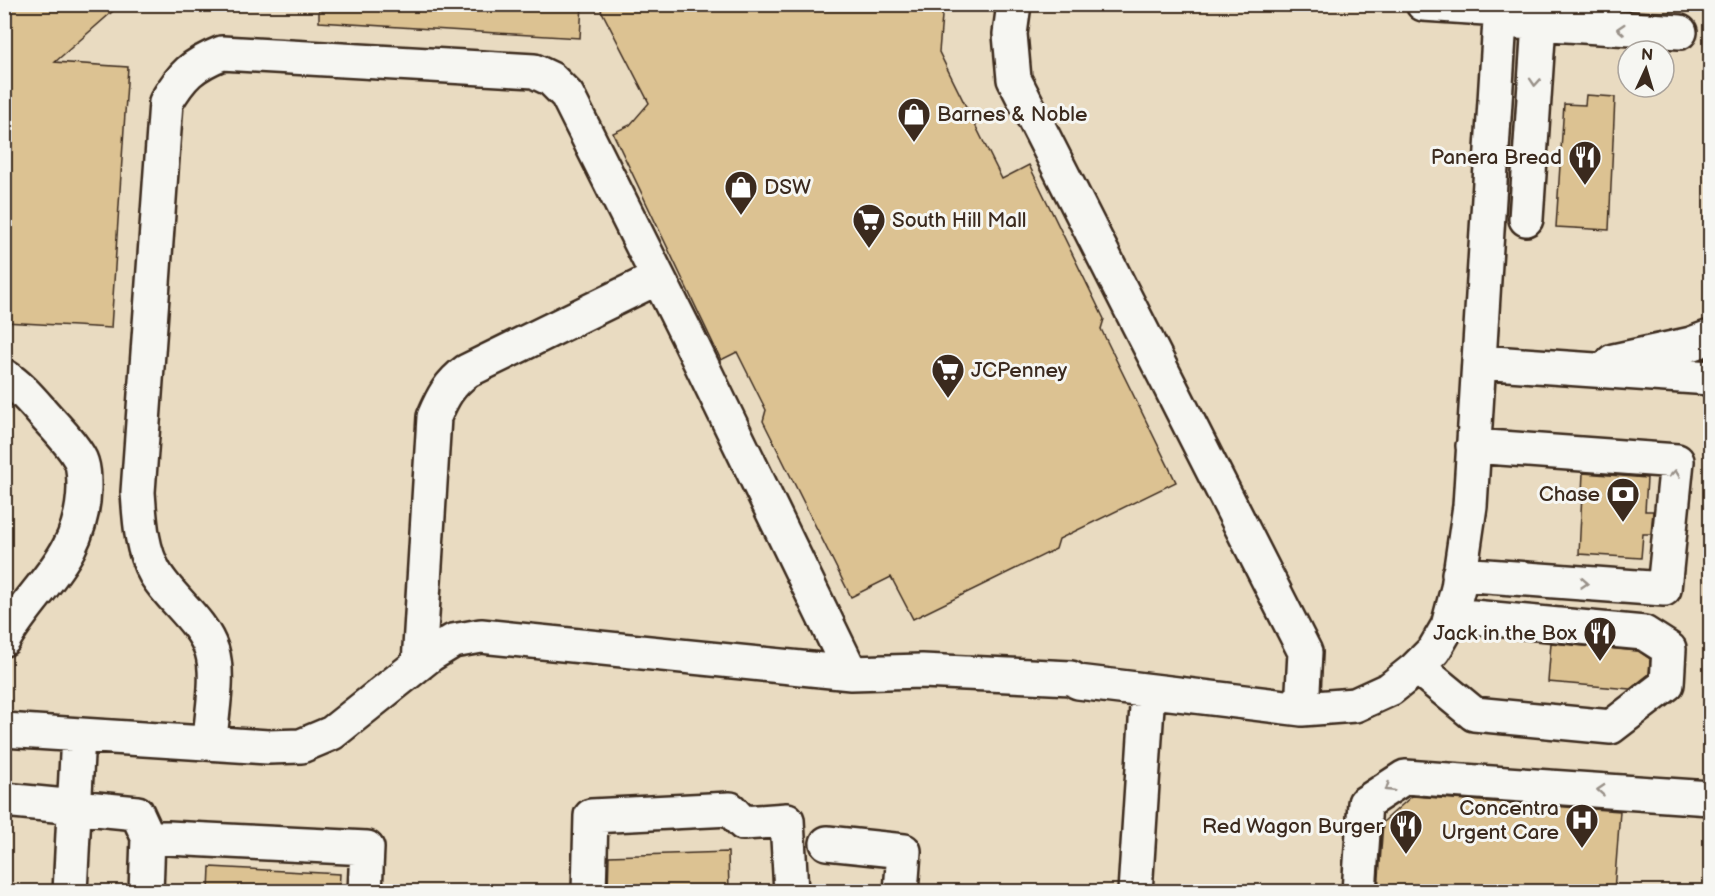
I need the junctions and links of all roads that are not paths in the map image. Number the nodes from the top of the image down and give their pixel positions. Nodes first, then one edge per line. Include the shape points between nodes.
1 (1014, 4) edge
2 (1423, 4) edge
3 (1501, 11) edge
4 (1539, 23) junction
5 (1680, 32) dead end
6 (1526, 219) dead end
7 (657, 278) junction
8 (1710, 337) edge
9 (1479, 362) junction
10 (1575, 369) junction
11 (4, 376) edge
12 (1710, 378) edge
13 (1473, 446) junction
14 (1460, 574) junction
15 (1451, 615) junction
16 (4, 639) edge
17 (419, 664) junction
18 (1417, 667) junction
19 (851, 673) junction
20 (1148, 690) junction
21 (1302, 709) junction
22 (4, 730) edge
23 (78, 735) junction
24 (210, 743) junction
25 (1710, 798) edge
26 (4, 800) edge
27 (74, 809) junction
28 (148, 837) junction
29 (827, 843) dead end
30 (70, 891) edge
31 (146, 891) edge
32 (365, 891) edge
33 (589, 891) edge
34 (791, 891) edge
35 (901, 891) edge
36 (1135, 891) edge
37 (1359, 891) edge

1 - 21 lane via 1010,34 1014,79 1305,652
2 - 3 lane
3 - 4 lane
3 - 9 lane
5 -> 4 lane
4 -> 6 lane
7 - 17 lane via 466,371 444,392 434,417
7 - 19 lane
7 - 24 lane via 567,94 534,71 238,52 202,61 181,77 166,102 162,130 138,492 144,545 155,573 211,649 214,664
8 - 10 lane
9 - 10 lane
9 - 13 lane
10 - 12 lane
11 - 16 lane via 64,436 81,459 84,477 81,522 71,548
13 - 14 lane via 1470,506
14 -> 13 lane via 1664,589 1677,461
14 - 15 lane
15 - 18 lane via 1449,626 1434,650
15 - 18 lane via 1644,633 1669,649 1667,684 1611,727 1474,714
17 - 19 lane via 453,641 481,636
17 - 24 lane via 332,733 301,746
18 - 21 lane via 1390,689 1355,705
19 - 20 lane via 922,671 1071,678
20 - 21 lane
20 - 36 lane
22 - 23 lane
23 - 24 lane
23 - 27 lane
25 -> 37 lane via 1405,777 1365,803
26 - 27 lane
27 - 28 lane via 137,813
27 - 30 lane
28 - 31 lane
28 - 32 lane via 368,848
29 - 35 lane via 904,851
33 - 34 lane via 591,816 730,809 743,823 787,820

